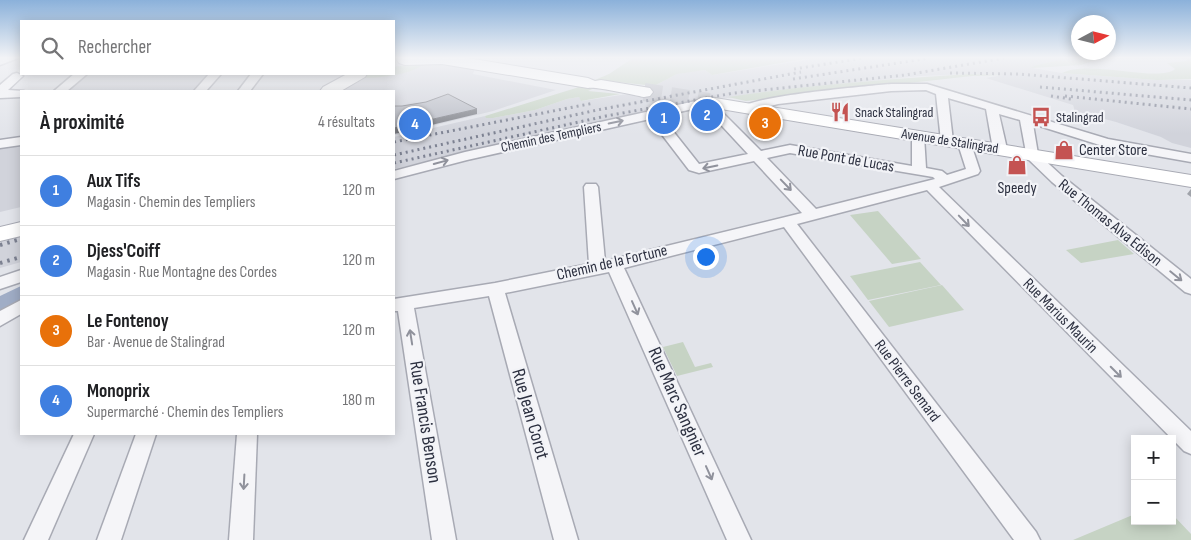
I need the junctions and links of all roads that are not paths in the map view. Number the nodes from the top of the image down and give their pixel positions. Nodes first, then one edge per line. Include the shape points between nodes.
1 (10, 83) edge
2 (343, 83) edge
3 (590, 83) edge
4 (331, 90) edge
5 (644, 92) tunnel mouth
6 (942, 92) junction
7 (0, 93) edge
8 (20, 94) edge
9 (714, 102) junction
10 (992, 107) junction
11 (747, 108) junction
12 (652, 114) junction
13 (1026, 118) junction
14 (918, 136) junction
15 (19, 139) edge
16 (956, 142) junction
17 (0, 144) edge
18 (1000, 149) junction
19 (1032, 154) junction
20 (758, 156) junction
21 (1191, 159) edge
22 (919, 171) junction
23 (395, 175) edge
24 (1188, 180) edge
25 (938, 183) junction
26 (591, 187) dead end
27 (813, 215) junction
28 (787, 221) junction
29 (20, 228) edge
30 (0, 234) edge
31 (605, 266) junction
32 (20, 276) edge
33 (0, 282) edge
34 (1191, 288) edge
35 (495, 289) junction
36 (399, 304) edge
37 (20, 307) edge
38 (0, 319) edge
39 (84, 435) edge
40 (146, 435) edge
41 (247, 435) edge
42 (1191, 446) edge
43 (36, 540) edge
44 (109, 540) edge
45 (241, 540) edge
46 (444, 540) edge
47 (566, 540) edge
48 (739, 540) edge
49 (1028, 540) edge

1 - 7 street
2 - 4 main road
3 - 5 main road
6 - 10 street
6 - 11 street via 906,86 763,102
6 - 16 street
7 - 8 street
9 - 11 main road, Avenue de Stalingrad
9 - 12 street, Chemin des Templiers
9 - 20 street via 714,110
10 - 13 street
10 - 18 street
11 - 14 main road, Avenue de Stalingrad
20 -> 12 street, Rue Pont de Lucas via 699,169 694,167
23 -> 12 street, Chemin des Templiers
13 - 19 street
13 - 21 street via 1106,143
14 - 16 main road, Avenue de Stalingrad
14 - 22 street
15 - 17 street
16 - 18 main road, Avenue de Stalingrad
16 - 25 street, Chemin de la Fortune via 973,172
18 - 19 main road, Avenue de Stalingrad
19 - 24 main road, Avenue de Stalingrad
19 -> 34 street, Rue Thomas Alva Edison via 1056,179
20 - 22 street, Rue Pont de Lucas via 790,149
20 -> 27 street
22 - 25 street, Rue Pont de Lucas via 938,174
25 - 27 street, Chemin de la Fortune
25 -> 42 street, Rue Marius Maurin via 980,237
26 - 31 street
27 - 28 street, Chemin de la Fortune
28 - 31 street, Chemin de la Fortune
28 - 49 street, Rue Pierre Semard
29 - 30 main road
31 - 35 street, Chemin de la Fortune
31 -> 48 street, Rue Marc Sangnier
32 - 33 street
35 - 36 street, Chemin de la Fortune
35 - 47 street, Rue Jean Corot
46 -> 36 street, Rue Francis Benson
37 - 38 street
39 - 43 street
40 - 44 street
41 -> 45 street

